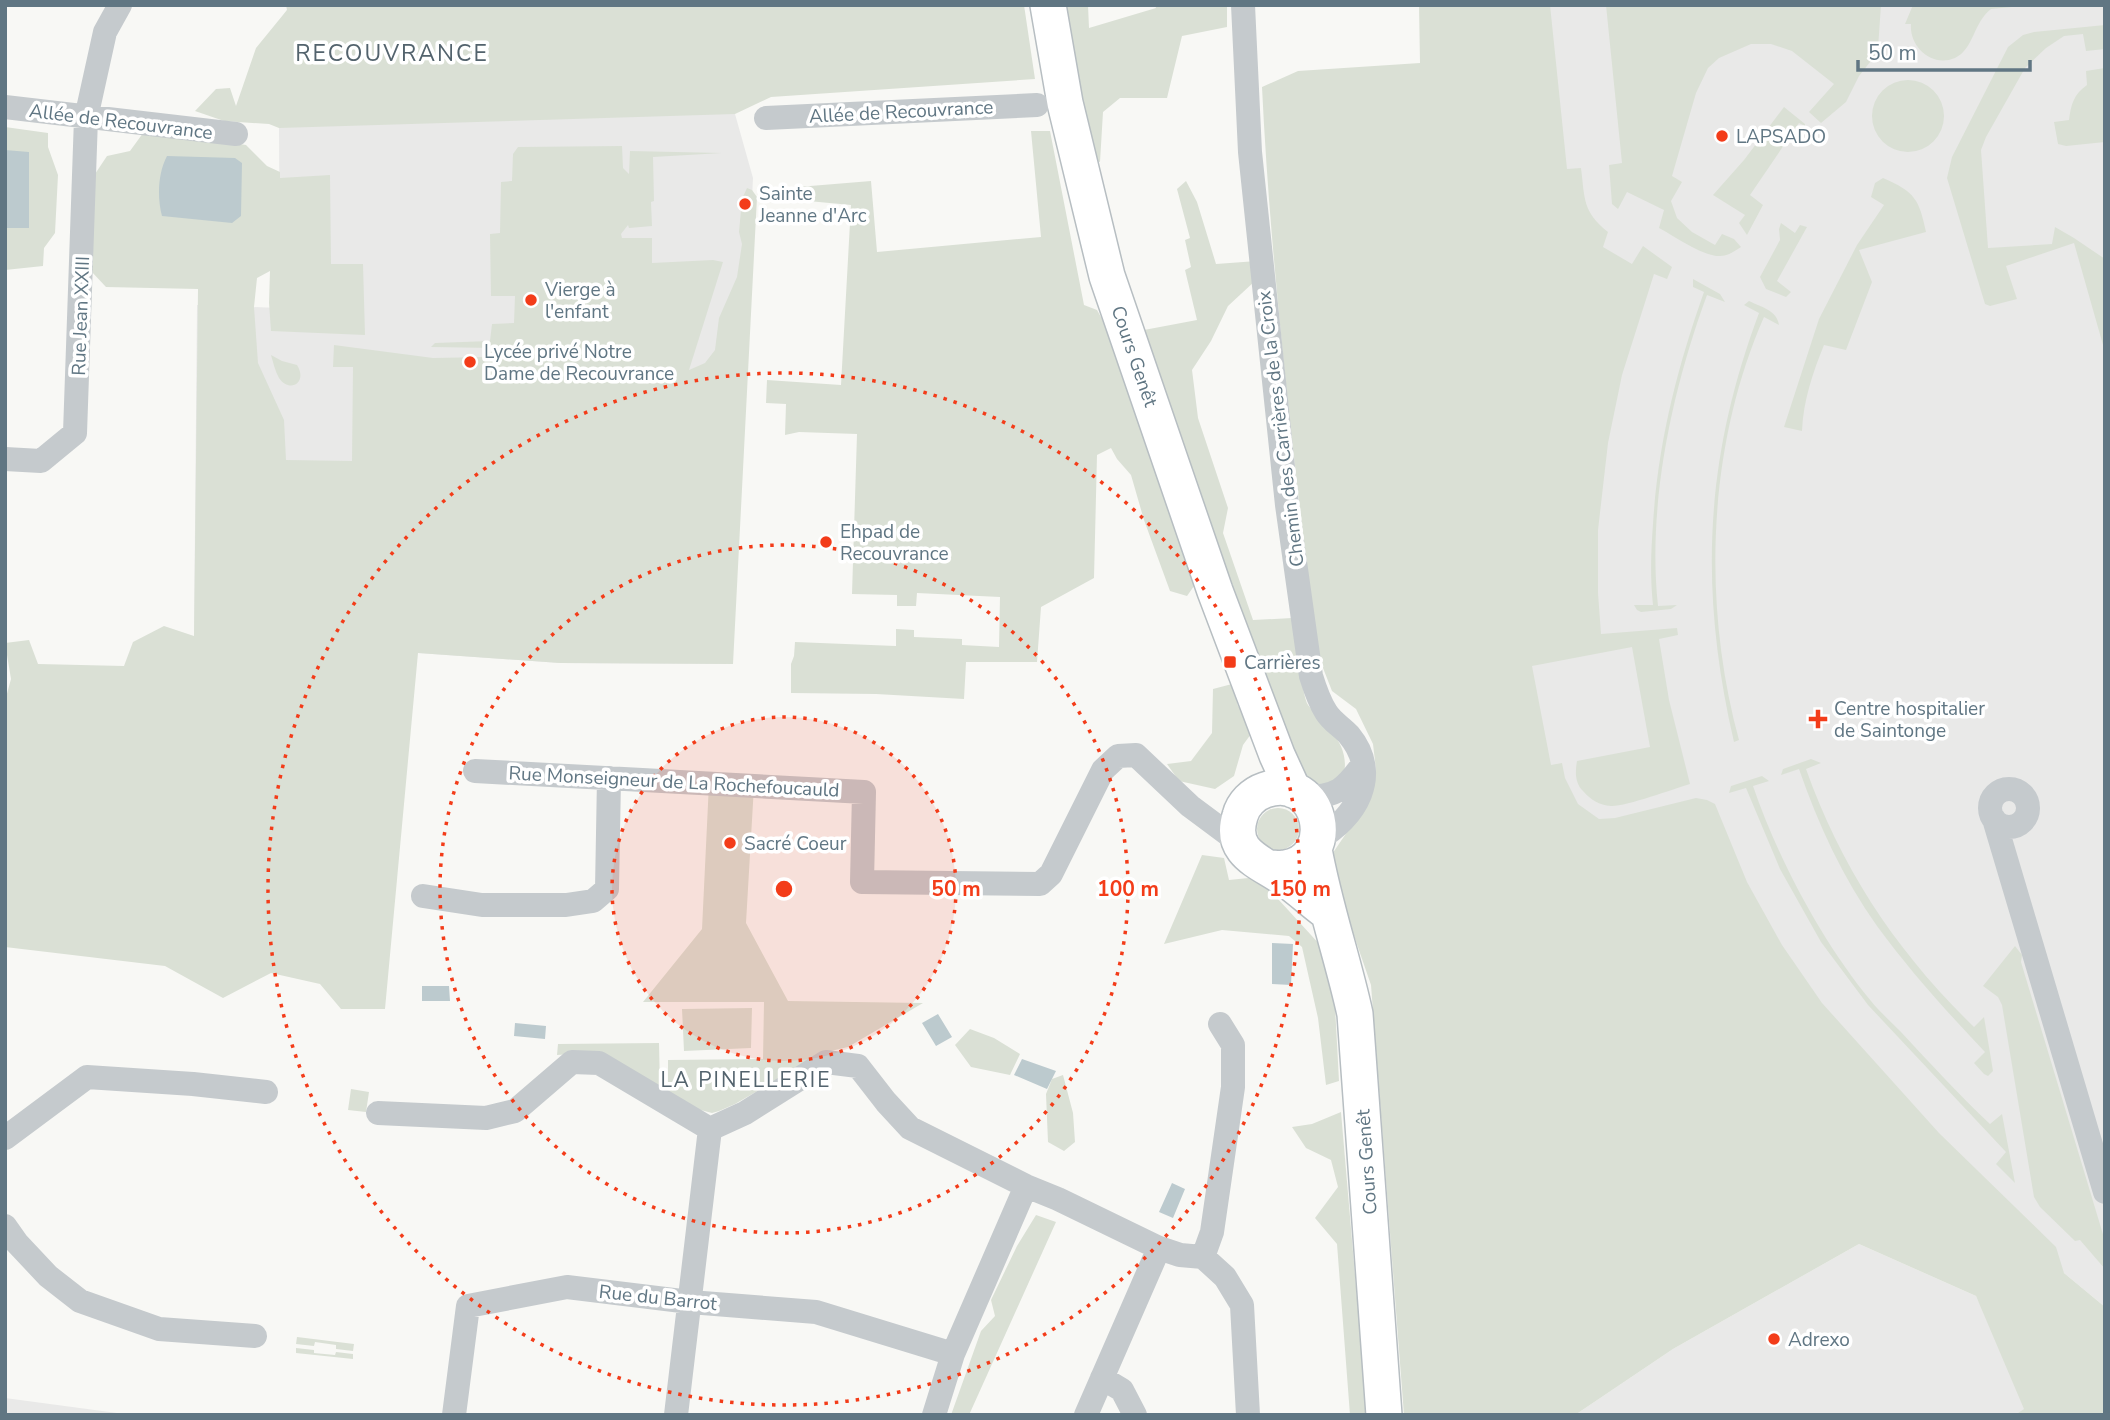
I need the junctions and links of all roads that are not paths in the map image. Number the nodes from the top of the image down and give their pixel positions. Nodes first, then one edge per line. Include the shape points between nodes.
1 (120, 5) edge
2 (1048, 5) edge
3 (1243, 5) edge
4 (1037, 105) dead end
5 (5, 107) edge
6 (86, 118) junction
7 (766, 118) dead end
8 (236, 134) dead end
9 (5, 459) edge
10 (1255, 698) junction
11 (1363, 764) junction
12 (475, 771) dead end
13 (609, 778) junction
14 (1298, 793) junction
15 (1248, 802) junction
16 (1190, 806) junction
17 (1241, 844) junction
18 (1316, 844) junction
19 (1269, 868) junction
20 (423, 896) dead end
21 (1328, 912) junction
22 (1220, 1024) dead end
23 (266, 1092) dead end
24 (379, 1113) dead end
25 (710, 1129) junction
26 (5, 1138) edge
27 (2105, 1145) edge
28 (1026, 1186) junction
29 (2105, 1192) edge
30 (5, 1226) edge
31 (1158, 1248) junction
32 (1203, 1257) junction
33 (690, 1302) junction
34 (256, 1336) dead end
35 (953, 1354) junction
36 (1102, 1378) junction
37 (454, 1415) edge
38 (676, 1415) edge
39 (934, 1415) edge
40 (1086, 1415) edge
41 (1135, 1415) edge
42 (1248, 1415) edge
43 (1384, 1415) edge

1 - 6 street, Rue Jean XXIII via 105,32
2 - 10 main road, Cours Genêt via 1065,103 1107,276
3 - 11 street, Chemin des Carrières de la Croix via 1250,152 1287,505 1311,677 1320,703 1350,736
4 - 7 street, Allée de Recouvrance
5 - 6 street, Allée de Recouvrance
6 - 8 street, Allée de Recouvrance
6 - 9 street, Rue Jean XXIII via 75,433 41,461
10 - 14 main road, Cours Genêt
10 - 15 main road, Cours Genêt via 1257,759
11 - 14 street via 1337,792 1319,797
11 - 18 street via 1362,794
12 - 13 street, Rue Monseigneur de La Rochefoucauld
13 - 16 street, Rue Monseigneur de La Rochefoucauld via 864,792 862,882 1040,884 1051,874 1103,770 1118,756 1136,755
13 - 20 street via 607,889 593,901 482,905
14 - 15 main road via 1270,788
14 - 18 main road via 1318,816
15 - 16 street
15 - 17 main road via 1239,817
16 - 17 street, Rue Monseigneur de La Rochefoucauld
17 - 19 main road via 1255,862
18 - 19 main road via 1302,862 1286,869
18 - 21 main road, Cours Genêt
19 - 21 main road
21 - 43 main road, Cours Genêt via 1355,1014
22 - 32 street via 1233,1045 1233,1087 1212,1232
23 - 26 street via 87,1077
24 - 25 street via 486,1118 515,1111 572,1062 599,1063
25 - 28 street via 745,1113 826,1062 858,1066 910,1128
25 - 33 street
27 - 29 street via 2017,852 2003,823
28 - 31 street
28 - 35 street
30 - 34 street via 48,1276 80,1301 159,1329
31 - 32 street
31 - 36 street
32 - 42 street via 1225,1277 1242,1305
33 - 35 street, Rue du Barrot via 817,1312
33 - 37 street, Rue du Barrot via 567,1287 468,1306
33 - 38 street
35 - 39 street
36 - 40 street
36 - 41 street via 1122,1390

